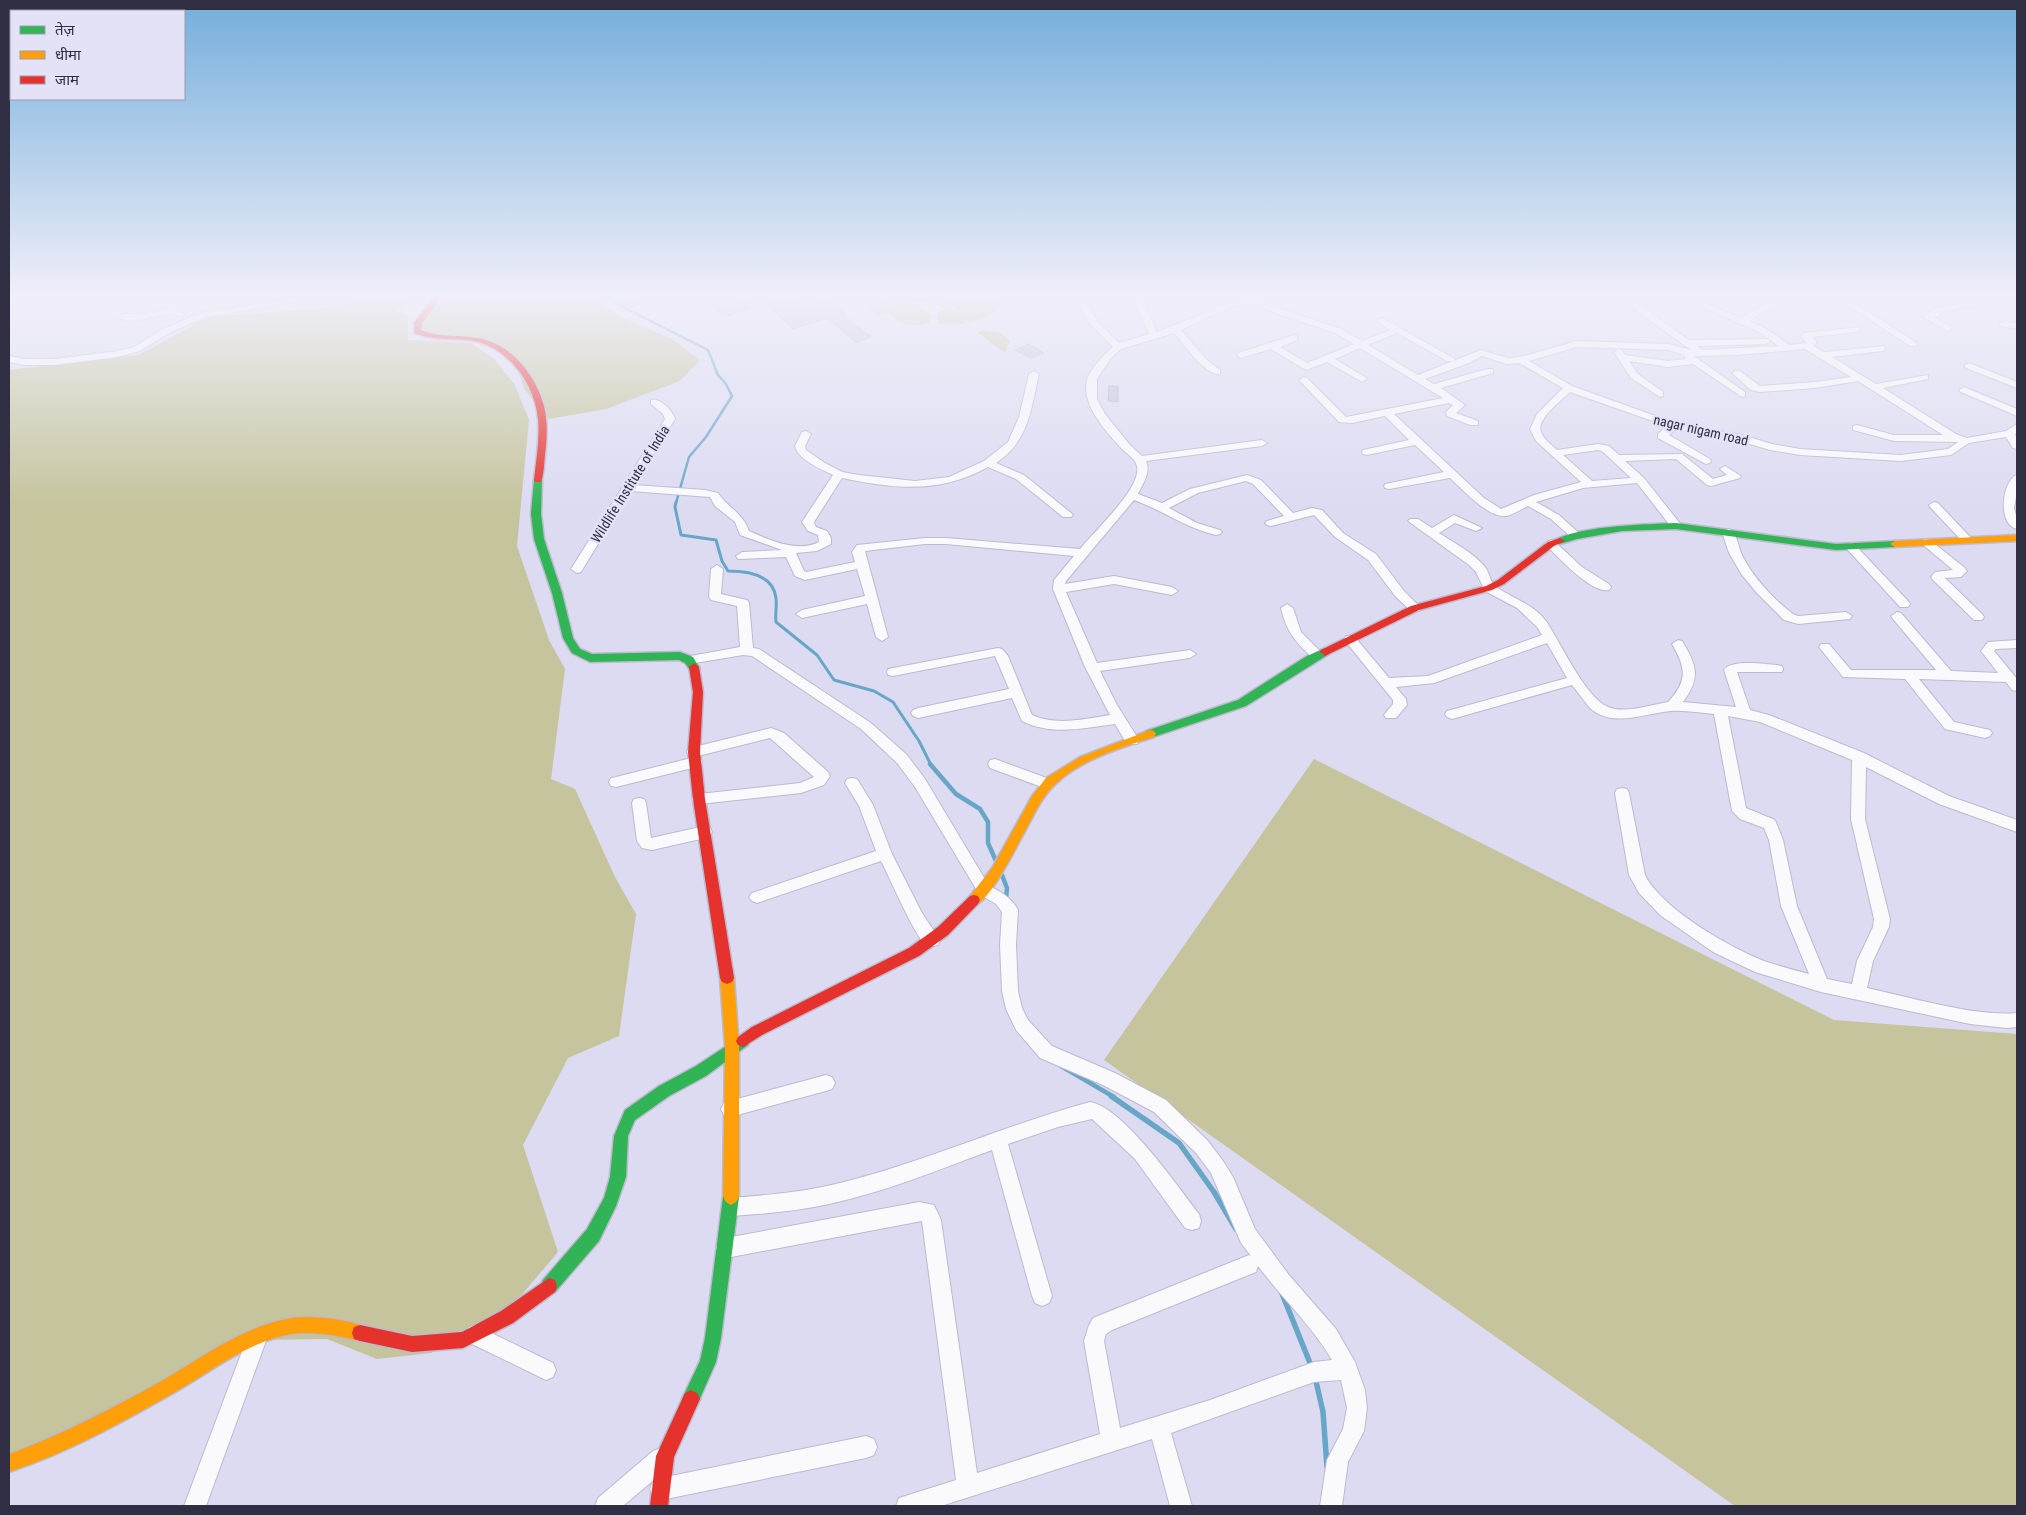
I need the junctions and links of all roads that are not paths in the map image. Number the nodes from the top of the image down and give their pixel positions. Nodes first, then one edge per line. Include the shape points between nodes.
1 (517, 366) edge
2 (1100, 366) edge
3 (1209, 366) edge
4 (1340, 366) edge
5 (1397, 366) edge
6 (1453, 366) edge
7 (1531, 366) edge
8 (1627, 366) edge
9 (1708, 366) edge
10 (1841, 366) edge
11 (1969, 366) dead end
12 (1490, 370) dead end
13 (1216, 372) dead end
14 (1737, 373) dead end
15 (1034, 374) dead end
16 (1925, 377) dead end
17 (1419, 378) junction
18 (1862, 378) junction
19 (1362, 379) dead end
20 (1304, 380) dead end
21 (2017, 385) edge
22 (1434, 387) junction
23 (1875, 387) junction
24 (1569, 388) junction
25 (1964, 390) dead end
26 (1660, 394) dead end
27 (1742, 394) dead end
28 (1448, 399) junction
29 (654, 402) dead end
30 (2017, 413) edge
31 (1387, 414) junction
32 (1474, 423) dead end
33 (1674, 425) junction
34 (1857, 428) dead end
35 (2013, 430) edge
36 (806, 434) dead end
37 (1956, 438) junction
38 (1417, 440) junction
39 (1966, 441) junction
40 (1262, 443) dead end
41 (2017, 446) edge
42 (1367, 452) dead end
43 (1556, 453) junction
44 (1616, 458) junction
45 (1140, 459) junction
46 (1706, 461) dead end
47 (988, 463) junction
48 (1725, 469) dead end
49 (839, 474) junction
50 (1453, 474) junction
51 (2017, 478) edge
52 (1640, 480) junction
53 (1589, 484) junction
54 (1389, 486) dead end
55 (627, 488) junction
56 (674, 491) joint
57 (706, 493) joint
58 (1132, 495) junction
59 (1528, 501) junction
60 (1934, 505) dead end
61 (1159, 507) junction
62 (1067, 516) dead end
63 (1290, 516) junction
64 (1414, 521) dead end
65 (1271, 523) dead end
66 (1676, 526) junction
67 (2017, 526) edge
68 (1476, 528) dead end
69 (1216, 532) dead end
70 (1728, 532) junction
71 (1432, 533) junction
72 (1576, 536) junction
73 (2017, 538) edge
74 (1967, 540) junction
75 (1926, 542) junction
76 (1552, 544) junction
77 (1851, 547) junction
78 (1081, 553) junction
79 (742, 556) dead end
80 (861, 565) junction
81 (578, 569) dead end
82 (717, 570) dead end
83 (1605, 587) dead end
84 (1489, 588) junction
85 (1059, 589) junction
86 (1172, 591) dead end
87 (871, 599) junction
88 (1904, 604) dead end
89 (1287, 608) dead end
90 (1415, 608) junction
91 (802, 614) dead end
92 (1846, 616) dead end
93 (1896, 616) dead end
94 (1978, 617) dead end
95 (882, 637) dead end
96 (1550, 637) junction
97 (1350, 639) junction
98 (1678, 644) dead end
99 (2017, 644) edge
100 (1825, 647) dead end
101 (747, 650) junction
102 (1190, 654) dead end
103 (1318, 655) junction
104 (688, 660) junction
105 (1094, 668) junction
106 (1777, 669) dead end
107 (893, 672) dead end
108 (1908, 674) junction
109 (1947, 675) junction
110 (1575, 680) junction
111 (1387, 683) junction
112 (2013, 683) edge
113 (1017, 692) junction
114 (1672, 706) junction
115 (1720, 711) junction
116 (1745, 713) junction
117 (918, 714) dead end
118 (1452, 714) dead end
119 (1391, 715) dead end
120 (1118, 719) junction
121 (1985, 732) dead end
122 (1132, 740) junction
123 (695, 757) junction
124 (1859, 757) junction
125 (995, 764) dead end
126 (616, 782) dead end
127 (852, 783) dead end
128 (1047, 784) junction
129 (1622, 793) dead end
130 (699, 799) junction
131 (639, 803) dead end
132 (2017, 826) edge
133 (705, 832) junction
134 (885, 854) junction
135 (989, 883) junction
136 (757, 897) dead end
137 (932, 940) junction
138 (1821, 985) junction
139 (1858, 992) junction
140 (2017, 1020) edge
141 (732, 1047) junction
142 (826, 1083) dead end
143 (730, 1109) junction
144 (998, 1140) junction
145 (731, 1207) junction
146 (1192, 1221) dead end
147 (726, 1248) junction
148 (1249, 1266) dead end
149 (1042, 1296) dead end
150 (475, 1334) junction
151 (258, 1335) junction
152 (1348, 1369) junction
153 (546, 1370) dead end
154 (1159, 1427) junction
155 (1112, 1442) junction
156 (866, 1447) dead end
157 (665, 1456) junction
158 (9, 1463) edge
159 (968, 1487) junction
160 (660, 1498) edge
161 (195, 1506) edge
162 (606, 1506) edge
163 (907, 1506) edge
164 (1181, 1506) edge
165 (1330, 1506) edge

1 - 104 street via 541,402 537,531 571,644 581,656 590,658 680,656
2 - 45 street via 1092,379 1092,399 1100,415
3 - 13 street
4 - 19 street
5 - 17 street
6 - 17 street
7 - 24 street, nagar nigam road
8 - 26 street via 1634,376
9 - 27 street
10 - 18 street
11 - 21 street
12 - 22 street
14 - 18 street via 1760,390
15 - 47 street via 1014,441
16 - 23 street
17 - 22 street
18 - 23 street
20 - 31 street via 1344,420
22 - 28 street
23 - 37 street
24 - 33 street, nagar nigam road
24 - 43 street via 1546,409 1534,428 1535,434
25 - 30 street
28 - 31 street
28 - 32 street via 1460,405 1451,414
29 - 55 street, Wildlife Institute of India via 668,413 670,419
31 - 38 street
33 - 39 street, nagar nigam road via 1800,452 1862,457 1901,458 1947,453
33 - 46 street via 1663,435 1664,438
34 - 37 street via 1894,438
35 - 39 street, nagar nigam road
35 - 41 street
36 - 49 street via 801,451
37 - 39 street
38 - 42 street
38 - 50 street
40 - 45 street
43 - 44 street via 1601,447
43 - 53 street
44 - 48 street via 1678,456 1711,483 1736,476
44 - 52 street
45 - 58 street via 1142,476
47 - 49 street via 954,479 913,486 882,484
47 - 62 street via 1020,477
49 - 57 street via 808,522 812,529 823,533 826,538 819,549 798,550 744,533 740,521 719,504 714,495
50 - 54 street
50 - 59 street via 1484,503 1501,512
51 - 67 street via 2007,506 2009,516
52 - 53 street
52 - 66 street
53 - 59 street
55 - 56 street
55 - 81 street, Wildlife Institute of India
56 - 57 street
58 - 61 street
58 - 78 street
59 - 72 street via 1555,517
60 - 74 street
61 - 63 street via 1194,491 1247,478 1257,482
61 - 69 street
63 - 65 street
63 - 90 street via 1318,512 1339,535 1372,557
64 - 71 street
66 - 70 street
66 - 72 street via 1622,528
68 - 71 street via 1454,518
70 - 77 street
70 - 92 street via 1738,560 1750,577 1790,618
71 - 84 street via 1481,570
72 - 76 street
73 - 74 street
74 - 75 street
75 - 77 street
75 - 94 street via 1960,571 1937,577
76 - 83 street via 1578,570
76 - 84 street
77 - 88 street
78 - 80 street via 925,541 861,548 858,552
78 - 85 street via 1060,580
79 - 80 street via 788,553 792,555 799,573 805,576
80 - 87 street
82 - 101 street via 715,596 743,603
84 - 90 street
84 - 96 street via 1528,610
85 - 86 street via 1114,580
85 - 105 street
87 - 91 street
87 - 95 street
89 - 103 street via 1295,635
90 - 97 street
93 - 109 street
96 - 110 street
96 - 111 street via 1430,680
97 - 103 street
97 - 111 street
98 - 114 street via 1690,665 1690,675 1683,695
99 - 112 street via 1992,645 1987,651
100 - 108 street via 1848,674
101 - 104 street
101 - 135 street via 758,654 866,726 902,759
102 - 105 street
103 - 122 street via 1242,703
104 - 123 street via 694,666 698,692
105 - 120 street
106 - 116 street via 1730,670
107 - 113 street via 998,652
108 - 109 street
108 - 121 street via 1950,726
109 - 112 street
110 - 114 street via 1594,704 1612,713
110 - 118 street
111 - 119 street via 1400,702
113 - 117 street
113 - 120 street via 1027,718 1034,723 1056,726
114 - 115 street
115 - 116 street
115 - 138 street via 1739,811 1770,824 1789,906
116 - 124 street
120 - 122 street
122 - 128 street via 1063,770
123 - 126 street
123 - 130 street
123 - 130 street via 771,733 779,736 823,776 801,788
124 - 132 street via 1931,794
124 - 139 street via 1858,819 1882,919 1865,961
125 - 128 street
127 - 134 street via 866,804
128 - 135 street
129 - 138 street via 1637,875 1650,897 1738,958
130 - 133 street
131 - 133 street via 647,844
133 - 141 street via 726,968
134 - 136 street
134 - 137 street via 917,918
135 - 137 street
135 - 152 street via 1010,910 1010,991 1022,1025 1046,1052 1109,1078 1160,1106 1202,1146 1217,1166 1248,1236 1282,1282 1329,1336
137 - 141 street
138 - 139 street
139 - 140 street via 1970,1017
141 - 143 street
141 - 150 street via 701,1071 630,1115 621,1136 618,1178 611,1201 593,1234 552,1284 507,1317
142 - 143 street
143 - 145 street
144 - 145 street via 840,1192
144 - 146 street via 1096,1111 1142,1153
144 - 149 street
145 - 147 street
147 - 157 street via 708,1362
147 - 159 street via 927,1212 932,1220
148 - 155 street via 1106,1322 1095,1331 1094,1341
150 - 151 street via 463,1340 412,1344 323,1325 292,1326
150 - 153 street
151 - 158 street via 107,1418
151 - 161 street
152 - 154 street via 1314,1372
152 - 165 street via 1357,1408 1353,1431 1338,1460
154 - 155 street
154 - 164 street
155 - 159 street
156 - 160 street
157 - 160 street
157 - 162 street
159 - 163 street

